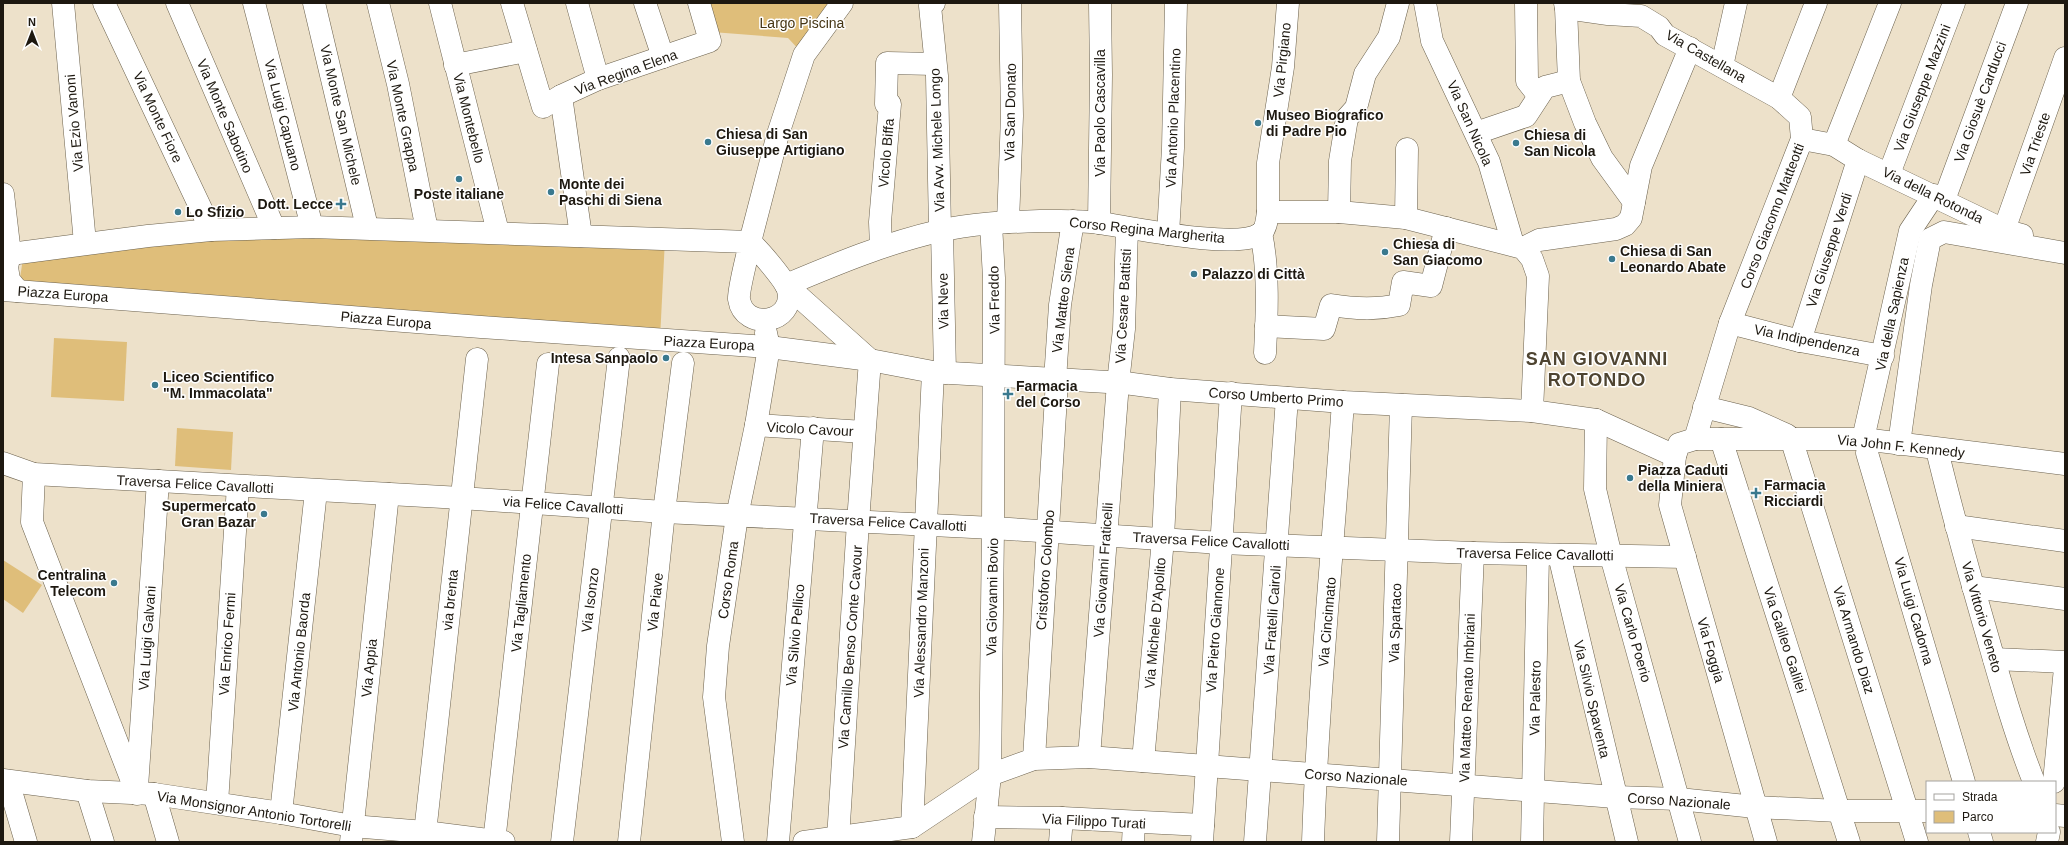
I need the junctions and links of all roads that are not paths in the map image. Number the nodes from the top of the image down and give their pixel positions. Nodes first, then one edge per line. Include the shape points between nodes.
1 (63, 3) edge
2 (104, 3) edge
3 (176, 3) edge
4 (254, 3) edge
5 (314, 3) edge
6 (378, 3) edge
7 (440, 3) edge
8 (512, 3) edge
9 (577, 3) edge
10 (645, 3) edge
11 (699, 3) edge
12 (842, 3) edge
13 (934, 3) edge
14 (1010, 3) edge
15 (1100, 3) edge
16 (1176, 3) edge
17 (1288, 3) edge
18 (1398, 3) edge
19 (1425, 3) edge
20 (1526, 3) edge
21 (1736, 3) edge
22 (1816, 3) edge
23 (1890, 3) edge
24 (1954, 3) edge
25 (2016, 3) edge
26 (1565, 5) edge
27 (1652, 11) edge
28 (1690, 48) junction
29 (526, 51) junction
30 (663, 57) junction
31 (2065, 58) edge
32 (935, 64) junction
33 (455, 65) junction
34 (1722, 66) junction
35 (598, 79) junction
36 (1569, 81) junction
37 (1538, 95) junction
38 (561, 96) junction
39 (1779, 98) junction
40 (1476, 133) junction
41 (1802, 139) junction
42 (1834, 145) junction
43 (1407, 149) dead end
44 (1858, 160) junction
45 (1889, 174) junction
46 (3, 194) edge
47 (1939, 198) junction
48 (1634, 202) junction
49 (1268, 212) junction
50 (1339, 212) junction
51 (1406, 218) junction
52 (1073, 221) junction
53 (1000, 223) junction
54 (1099, 223) junction
55 (312, 227) junction
56 (367, 227) junction
57 (274, 228) junction
58 (1127, 228) junction
59 (1446, 228) junction
60 (211, 230) junction
61 (427, 230) junction
62 (941, 230) junction
63 (2004, 230) junction
64 (498, 232) junction
65 (1168, 234) junction
66 (1261, 234) junction
67 (581, 236) junction
68 (750, 242) junction
69 (85, 243) junction
70 (1518, 246) junction
71 (881, 247) junction
72 (2065, 248) edge
73 (2065, 253) edge
74 (5, 257) edge
75 (782, 280) junction
76 (742, 285) junction
77 (10, 290) edge
78 (758, 319) junction
79 (1730, 323) junction
80 (1266, 326) junction
81 (1800, 341) junction
82 (737, 345) junction
83 (769, 347) junction
84 (1265, 353) dead end
85 (1883, 356) junction
86 (619, 358) dead end
87 (477, 359) dead end
88 (870, 360) junction
89 (683, 363) dead end
90 (548, 364) dead end
91 (939, 372) junction
92 (995, 376) junction
93 (1056, 380) junction
94 (1118, 383) junction
95 (1170, 389) junction
96 (1231, 393) junction
97 (1287, 398) junction
98 (1343, 402) junction
99 (1401, 405) junction
100 (1704, 407) junction
101 (1532, 411) junction
102 (1596, 420) junction
103 (756, 425) junction
104 (813, 428) junction
105 (864, 432) junction
106 (1791, 438) junction
107 (1695, 439) junction
108 (1721, 439) junction
109 (1866, 440) junction
110 (1899, 444) junction
111 (1937, 450) junction
112 (1675, 456) junction
113 (3, 463) edge
114 (2065, 464) edge
115 (34, 474) junction
116 (158, 481) junction
117 (238, 486) junction
118 (316, 491) junction
119 (388, 494) junction
120 (461, 498) junction
121 (532, 504) junction
122 (600, 508) junction
123 (664, 512) junction
124 (737, 516) junction
125 (805, 518) junction
126 (858, 522) junction
127 (925, 524) junction
128 (1956, 526) junction
129 (993, 528) junction
130 (1048, 531) junction
131 (1106, 535) junction
132 (1163, 539) junction
133 (2065, 541) edge
134 (1221, 543) junction
135 (1277, 546) junction
136 (1334, 548) junction
137 (1397, 550) junction
138 (1473, 553) junction
139 (1549, 555) junction
140 (1612, 556) junction
141 (1685, 557) junction
142 (1973, 587) junction
143 (2065, 599) edge
144 (1994, 659) junction
145 (2065, 662) edge
146 (2065, 668) edge
147 (1089, 757) junction
148 (1034, 759) junction
149 (1144, 761) junction
150 (1206, 765) junction
151 (1260, 770) junction
152 (1315, 774) junction
153 (990, 775) junction
154 (5, 780) edge
155 (1391, 780) junction
156 (1964, 781) edge
157 (2034, 781) edge
158 (2054, 781) edge
159 (1463, 785) junction
160 (87, 791) junction
161 (1533, 791) junction
162 (145, 794) junction
163 (1615, 797) junction
164 (1679, 799) junction
165 (217, 803) junction
166 (1755, 807) junction
167 (1917, 810) edge
168 (1839, 811) junction
169 (281, 813) junction
170 (985, 818) junction
171 (1062, 818) junction
172 (912, 827) junction
173 (1133, 833) edge
174 (351, 834) edge
175 (1202, 834) edge
176 (424, 837) edge
177 (838, 839) junction
178 (26, 842) edge
179 (104, 842) edge
180 (168, 842) edge
181 (497, 842) edge
182 (562, 842) edge
183 (629, 842) edge
184 (733, 842) edge
185 (778, 842) edge
186 (804, 842) edge
187 (983, 842) edge
188 (1060, 842) edge
189 (1255, 842) edge
190 (1313, 842) edge
191 (1388, 842) edge
192 (1461, 842) edge
193 (1532, 842) edge
194 (1627, 842) edge
195 (1690, 842) edge
196 (1766, 842) edge
197 (1849, 842) edge
198 (1918, 842) edge

1 - 69 street, Via Ezio Vanoni
2 - 60 street, Via Monte Fiore
3 - 57 street, Via Monte Sabotino
4 - 55 street, Via Luigi Capuano
5 - 56 street, Via Monte San Michele
6 - 61 street, Via Monte Grappa via 398,84
7 - 33 street, Via Montebello
8 - 29 street
9 - 35 street
10 - 30 street
11 - 30 street, Via Regina Elena via 710,41
12 - 68 street via 804,55 778,134
13 - 32 street, Via Avv. Michele Longo via 930,6 930,17
14 - 53 street, Via San Donato via 1012,116
15 - 54 street, Via Paolo Cascavilla
16 - 65 street, Via Antonio Placentino via 1173,148
17 - 49 street, Via Pirgiano via 1283,67 1268,163
18 - 50 street via 1389,37 1365,74 1356,108 1347,118 1340,161
19 - 40 street, Via San Nicola via 1432,41
20 - 37 street via 1527,81
21 - 34 street
22 - 39 street
23 - 42 street
24 - 45 street, Via Giuseppe Mazzini
25 - 47 street, Via Giosuè Carducci
26 - 27 street, Via Castellana via 1608,14 1641,16
26 - 36 street
27 - 28 street, Via Castellana via 1665,35
28 - 34 street, Via Castellana
28 - 48 street via 1641,166
29 - 33 street
29 - 38 street via 543,107
30 - 35 street, Via Regina Elena
31 - 63 street, Via Trieste
32 - 62 street, Via Avv. Michele Longo via 940,144
32 - 71 street, Vicolo Biffa via 887,63 886,104 890,104 881,206
33 - 64 street, Via Montebello
34 - 39 street, Via Castellana
35 - 38 street, Via Regina Elena
36 - 37 street via 1545,87
36 - 48 street via 1602,158
37 - 40 street via 1526,116
38 - 67 street, Via Regina Elena
39 - 41 street, Corso Giacomo Matteotti via 1800,117
40 - 70 street, Via San Nicola via 1489,162
41 - 42 street, Via della Rotonda
41 - 79 street, Corso Giacomo Matteotti
42 - 44 street, Via della Rotonda
43 - 51 street
44 - 45 street, Via della Rotonda
44 - 81 street, Via Giuseppe Verdi
45 - 47 street, Via della Rotonda
46 - 74 street
47 - 63 street, Via della Rotonda
47 - 85 street, Via della Sapienza via 1910,231
48 - 70 street via 1631,218 1625,225 1616,229 1539,240
49 - 50 street
49 - 66 street via 1266,225
50 - 51 street
51 - 59 street
52 - 53 street, Corso Regina Margherita
52 - 54 street, Corso Regina Margherita
52 - 93 street, Via Matteo Siena via 1060,305
53 - 62 street, Corso Regina Margherita
53 - 92 street, Via Freddo via 994,278
54 - 58 street, Corso Regina Margherita
55 - 56 street
55 - 57 street
56 - 61 street
57 - 60 street
58 - 65 street, Corso Regina Margherita
58 - 94 street, Via Cesare Battisti via 1124,330
59 - 70 street
59 - 80 street via 1431,286 1403,282 1398,305 1358,309 1331,305 1324,330
60 - 69 street
61 - 64 street
62 - 71 street, Corso Regina Margherita
62 - 91 street, Via Neve
63 - 72 street, Via della Rotonda
64 - 67 street
65 - 66 street, Corso Regina Margherita via 1216,240
66 - 80 street via 1264,247
67 - 68 street
68 - 75 street
68 - 76 street, Piazza Europa
69 - 74 street
70 - 101 street via 1532,259 1538,276
71 - 75 street, Corso Regina Margherita
73 - 110 street via 1944,232 1930,239 1921,284
74 - 77 street
75 - 76 street via 768,272 758,272 748,277
75 - 78 street, Piazza Europa via 788,294 785,309 773,319
75 - 88 street
76 - 78 street, Piazza Europa via 739,294 740,304 745,312
77 - 82 street, Piazza Europa
78 - 82 street
78 - 83 street, Corso Roma
79 - 81 street, Via Indipendenza
79 - 100 street, Corso Giacomo Matteotti
80 - 84 street
81 - 85 street, Via Indipendenza
82 - 83 street, Piazza Europa
83 - 88 street, Piazza Europa
83 - 103 street, Corso Roma
85 - 109 street, Via della Sapienza
86 - 122 street, Via Isonzo
87 - 120 street, via brenta
88 - 91 street, Corso Umberto Primo
88 - 105 street, Via Camillo Benso Conte Cavour
89 - 123 street, Via Piave
90 - 121 street, Via Tagliamento
91 - 92 street, Corso Umberto Primo
91 - 127 street, Via Alessandro Manzoni
92 - 93 street, Corso Umberto Primo
92 - 129 street, Via Giovanni Bovio
93 - 94 street, Corso Umberto Primo
93 - 130 street, Cristoforo Colombo
94 - 95 street, Corso Umberto Primo
94 - 131 street, Via Giovanni Fraticelli
95 - 96 street, Corso Umberto Primo
95 - 132 street, Via Michele D'Apolito
96 - 97 street, Corso Umberto Primo
96 - 134 street, Via Pietro Giannone
97 - 98 street, Corso Umberto Primo
97 - 135 street, Via Fratelli Cairoli
98 - 99 street, Corso Umberto Primo
98 - 136 street, Via Cincinnato
99 - 101 street, Corso Umberto Primo
99 - 137 street, Via Spartaco
100 - 106 street via 1749,418
100 - 107 street, Corso Giacomo Matteotti
101 - 102 street, Corso Umberto Primo
102 - 112 street, Corso Umberto Primo
102 - 140 street, Via Carlo Poerio via 1595,489
103 - 104 street, Vicolo Cavour
103 - 124 street, Corso Roma
104 - 105 street, Vicolo Cavour
104 - 125 street, Via Silvio Pellico
105 - 126 street, Via Camillo Benso Conte Cavour
106 - 108 street, Via John F. Kennedy
106 - 109 street, Via John F. Kennedy
106 - 167 street, Via Armando Diaz
107 - 108 street, Via John F. Kennedy
107 - 112 street, Via John F. Kennedy via 1678,444
108 - 168 street, Via Galileo Galilei
109 - 110 street, Via John F. Kennedy
109 - 156 street, Via Luigi Cadorna via 1867,453
110 - 111 street, Via John F. Kennedy
111 - 114 street, Via John F. Kennedy
111 - 128 street, Via Vittorio Veneto
112 - 141 street, Via Foggia via 1670,505
113 - 115 street, Traversa Felice Cavallotti
115 - 116 street, Traversa Felice Cavallotti
115 - 162 street via 32,522
116 - 117 street, Traversa Felice Cavallotti
116 - 162 street, Via Luigi Galvani
117 - 118 street, Traversa Felice Cavallotti
117 - 165 street, Via Enrico Fermi
118 - 119 street, Traversa Felice Cavallotti
118 - 169 street, Via Antonio Baorda
119 - 120 street, via Felice Cavallotti
119 - 174 street, Via Appia
120 - 121 street, via Felice Cavallotti
120 - 176 street, via brenta
121 - 122 street, via Felice Cavallotti
121 - 181 street, Via Tagliamento
122 - 123 street, via Felice Cavallotti
122 - 182 street, Via Isonzo
123 - 124 street, via Felice Cavallotti
123 - 183 street, Via Piave
124 - 125 street, Traversa Felice Cavallotti
124 - 184 street, Corso Roma via 718,646 714,697
125 - 126 street, Traversa Felice Cavallotti
125 - 185 street, Via Silvio Pellico
126 - 127 street, Traversa Felice Cavallotti
126 - 177 street, Via Camillo Benso Conte Cavour
127 - 129 street, Traversa Felice Cavallotti
127 - 172 street, Via Alessandro Manzoni
128 - 133 street
128 - 142 street, Via Vittorio Veneto
129 - 130 street, Traversa Felice Cavallotti
129 - 153 street, Via Giovanni Bovio
130 - 131 street, Traversa Felice Cavallotti
130 - 148 street, Cristoforo Colombo
131 - 132 street, Traversa Felice Cavallotti
131 - 147 street, Via Giovanni Fraticelli
132 - 134 street, Traversa Felice Cavallotti
132 - 149 street, Via Michele D'Apolito
134 - 135 street, Traversa Felice Cavallotti
134 - 150 street, Via Pietro Giannone
135 - 136 street, Traversa Felice Cavallotti
135 - 151 street, Via Fratelli Cairoli
136 - 137 street, Traversa Felice Cavallotti
136 - 152 street, Via Cincinnato
137 - 138 street, Traversa Felice Cavallotti
137 - 155 street, Via Spartaco
138 - 139 street, Traversa Felice Cavallotti
138 - 159 street, Via Matteo Renato Imbriani
139 - 140 street, Traversa Felice Cavallotti
139 - 161 street, Via Palestro
139 - 163 street, Via Silvio Spaventa
140 - 141 street, Traversa Felice Cavallotti
140 - 164 street, Via Carlo Poerio
141 - 166 street, Via Foggia
142 - 143 street
142 - 144 street, Via Vittorio Veneto
144 - 145 street
144 - 157 street, Via Vittorio Veneto via 2021,749
146 - 158 street
147 - 148 street, Corso Nazionale
147 - 149 street, Corso Nazionale
148 - 153 street, Corso Nazionale
149 - 150 street, Corso Nazionale
150 - 151 street, Corso Nazionale
150 - 175 street, Via Pietro Giannone
151 - 152 street, Corso Nazionale
151 - 189 street, Via Fratelli Cairoli
152 - 155 street, Corso Nazionale
152 - 190 street, Via Cincinnato
153 - 170 street, Via Giovanni Bovio
153 - 172 street, Corso Nazionale
154 - 160 street, Via Monsignor Antonio Tortorelli
154 - 178 street
155 - 159 street, Corso Nazionale
155 - 191 street, Via Spartaco
159 - 161 street, Corso Nazionale
159 - 192 street, Via Matteo Renato Imbriani
160 - 162 street, Via Monsignor Antonio Tortorelli
160 - 179 street
161 - 163 street, Corso Nazionale
161 - 193 street, Via Palestro
162 - 165 street, Via Monsignor Antonio Tortorelli
162 - 180 street
163 - 164 street, Corso Nazionale
163 - 194 street, Via Silvio Spaventa
164 - 166 street, Corso Nazionale
164 - 195 street, Via Carlo Poerio
165 - 169 street, Via Monsignor Antonio Tortorelli
166 - 168 street, Corso Nazionale
166 - 196 street, Via Foggia
167 - 168 street, Corso Nazionale
167 - 198 street, Via Armando Diaz
168 - 197 street, Via Galileo Galilei
169 - 174 street, Via Monsignor Antonio Tortorelli
170 - 171 street, Via Filippo Turati
170 - 187 street, Via Giovanni Bovio
171 - 173 street, Via Filippo Turati
171 - 188 street
172 - 177 street, Corso Nazionale
173 - 175 street, Via Filippo Turati
174 - 176 street, Via Monsignor Antonio Tortorelli
176 - 181 street, Via Monsignor Antonio Tortorelli
177 - 186 street, Corso Nazionale

